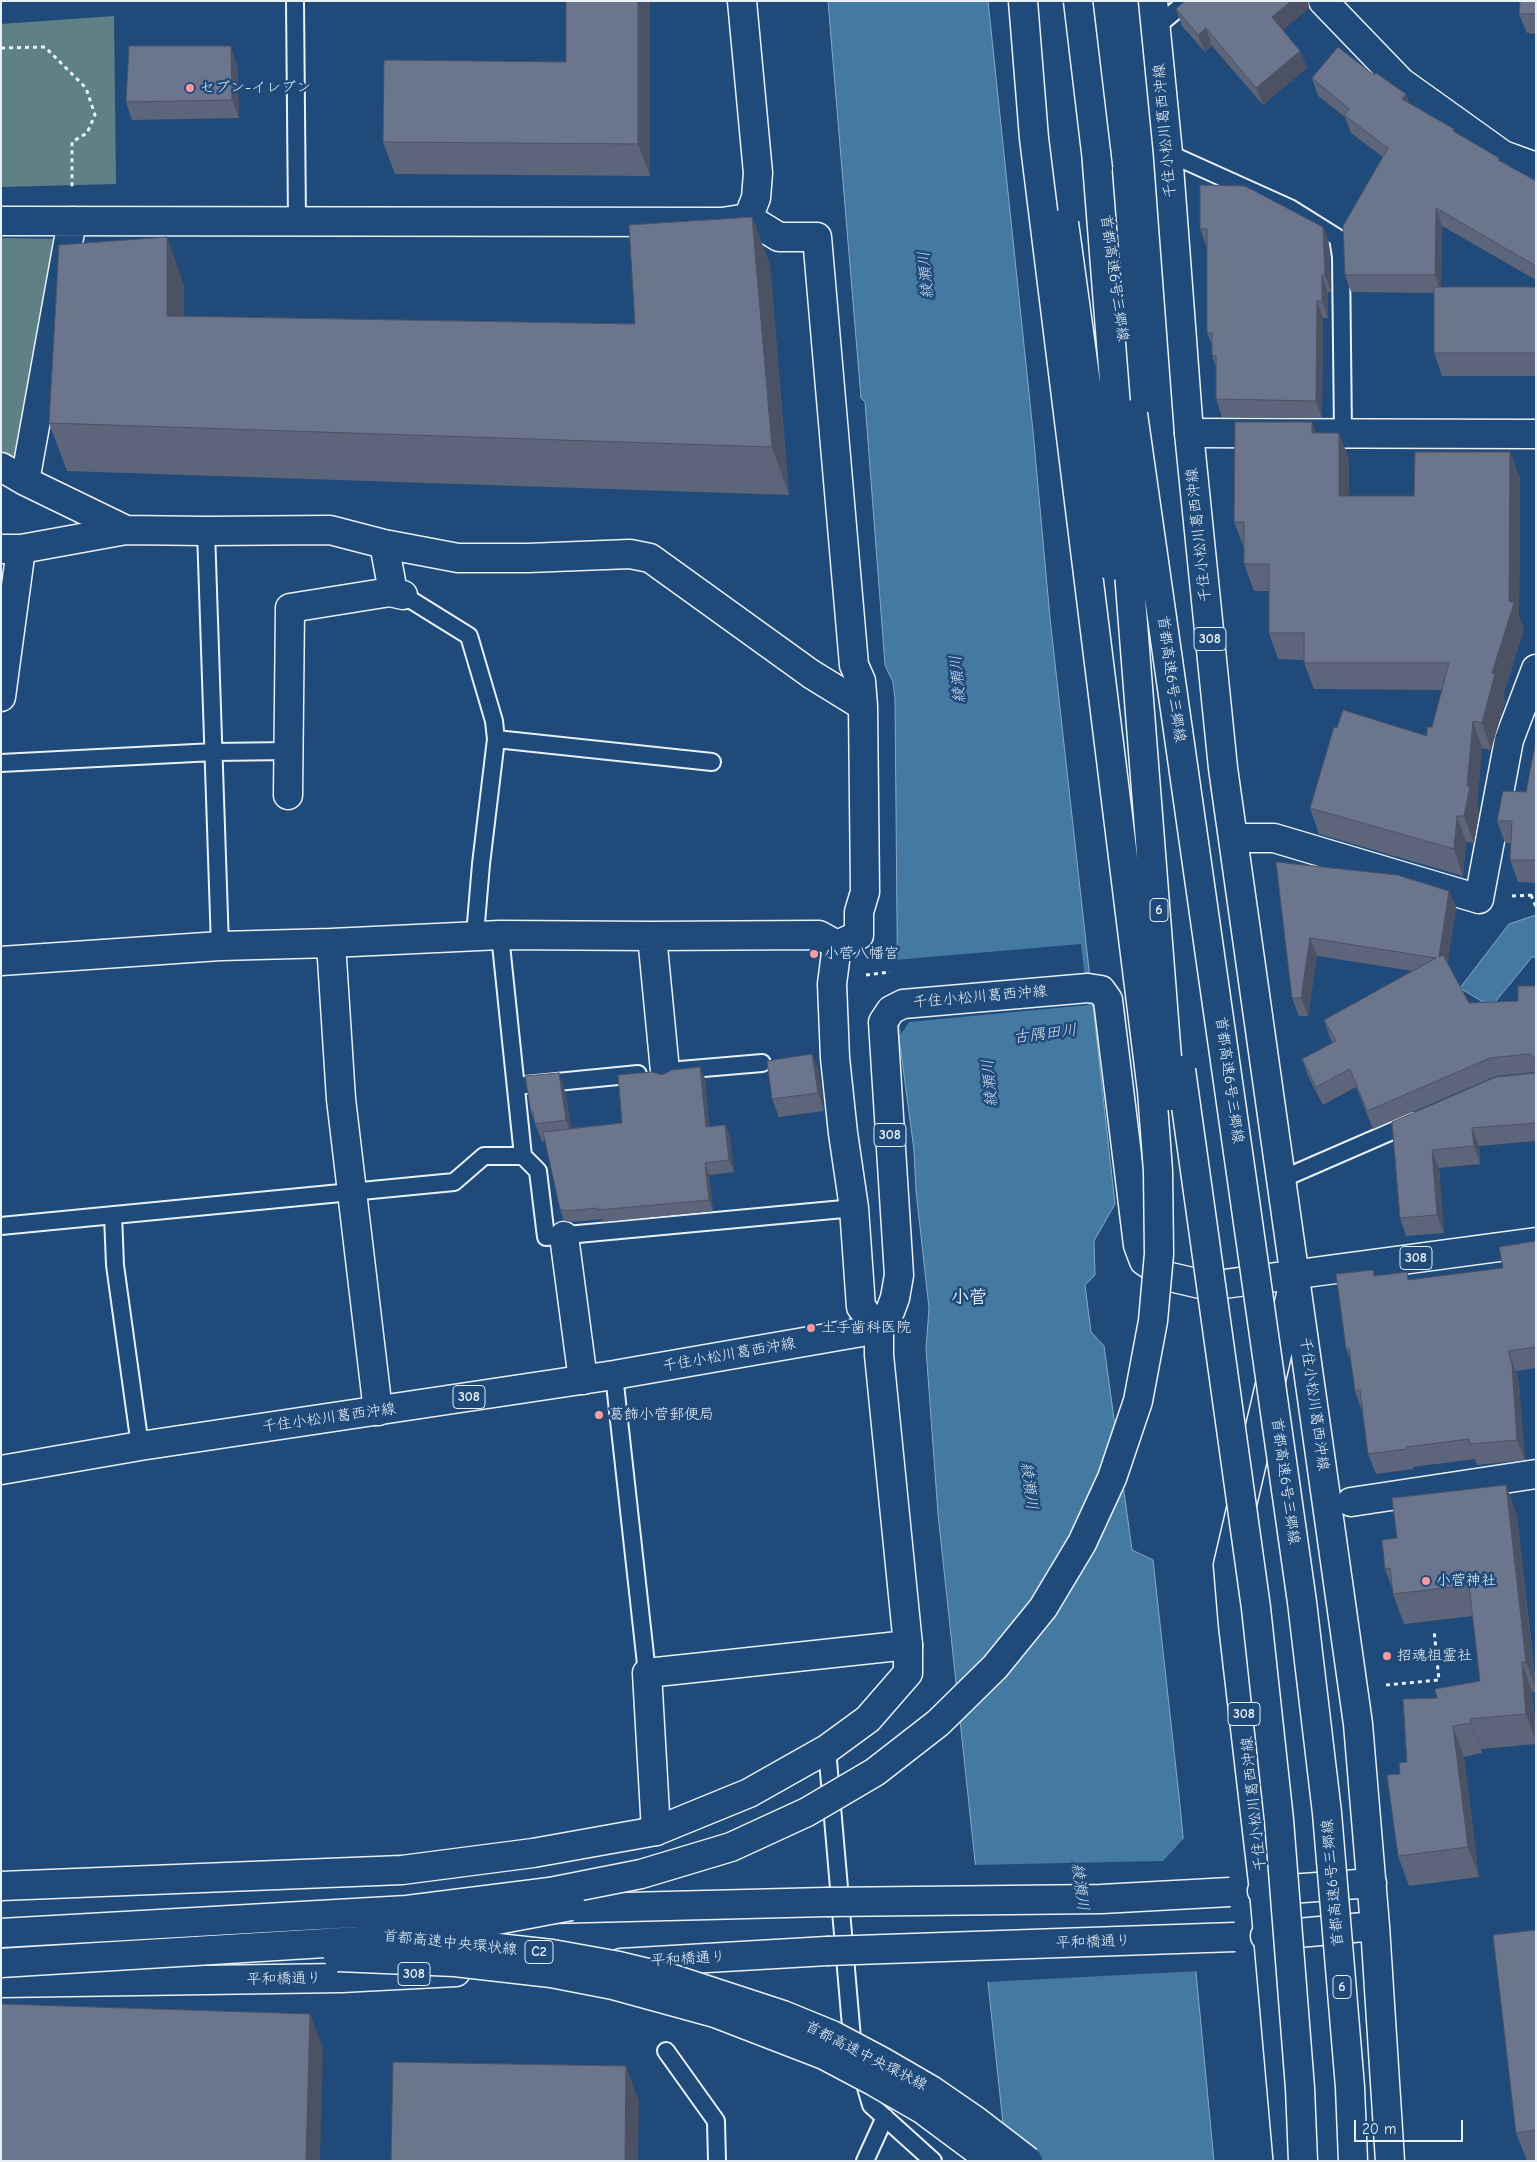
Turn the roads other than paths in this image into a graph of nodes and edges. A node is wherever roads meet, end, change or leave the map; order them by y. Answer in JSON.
{"nodes":[{"id":1,"x":295,"y":1,"type":"edge"},
{"id":2,"x":742,"y":1,"type":"edge"},
{"id":3,"x":1023,"y":1,"type":"edge"},
{"id":4,"x":1033,"y":1,"type":"edge"},
{"id":5,"x":1078,"y":1,"type":"edge"},
{"id":6,"x":1187,"y":1,"type":"edge"},
{"id":7,"x":1323,"y":1,"type":"edge"},
{"id":8,"x":1154,"y":14,"type":"edge"},
{"id":9,"x":1096,"y":151,"type":"junction"},
{"id":10,"x":1168,"y":153,"type":"junction"},
{"id":11,"x":1536,"y":167,"type":"edge"},
{"id":12,"x":748,"y":218,"type":"junction"},
{"id":13,"x":1,"y":221,"type":"edge"},
{"id":14,"x":72,"y":221,"type":"junction"},
{"id":15,"x":297,"y":221,"type":"junction"},
{"id":16,"x":1189,"y":433,"type":"junction"},
{"id":17,"x":1343,"y":433,"type":"junction"},
{"id":18,"x":1536,"y":434,"type":"edge"},
{"id":19,"x":1,"y":467,"type":"edge"},
{"id":20,"x":25,"y":482,"type":"junction"},
{"id":21,"x":126,"y":530,"type":"junction"},
{"id":22,"x":206,"y":531,"type":"junction"},
{"id":23,"x":384,"y":544,"type":"junction"},
{"id":24,"x":11,"y":549,"type":"edge"},
{"id":25,"x":397,"y":594,"type":"junction"},
{"id":26,"x":1536,"y":669,"type":"edge"},
{"id":27,"x":1,"y":697,"type":"edge"},
{"id":28,"x":863,"y":706,"type":"junction"},
{"id":29,"x":496,"y":739,"type":"junction"},
{"id":30,"x":288,"y":751,"type":"junction"},
{"id":31,"x":214,"y":752,"type":"junction"},
{"id":32,"x":712,"y":762,"type":"dead end"},
{"id":33,"x":1,"y":763,"type":"edge"},
{"id":34,"x":288,"y":794,"type":"dead end"},
{"id":35,"x":1234,"y":838,"type":"junction"},
{"id":36,"x":488,"y":935,"type":"junction"},
{"id":37,"x":652,"y":936,"type":"junction"},
{"id":38,"x":331,"y":943,"type":"junction"},
{"id":39,"x":837,"y":945,"type":"junction"},
{"id":40,"x":220,"y":946,"type":"junction"},
{"id":41,"x":1,"y":961,"type":"edge"},
{"id":42,"x":762,"y":1062,"type":"dead end"},
{"id":43,"x":665,"y":1071,"type":"junction"},
{"id":44,"x":516,"y":1086,"type":"junction"},
{"id":45,"x":1429,"y":1115,"type":"edge"},
{"id":46,"x":523,"y":1156,"type":"junction"},
{"id":47,"x":1282,"y":1179,"type":"junction"},
{"id":48,"x":351,"y":1190,"type":"junction"},
{"id":49,"x":854,"y":1208,"type":"junction"},
{"id":50,"x":113,"y":1215,"type":"junction"},
{"id":51,"x":1,"y":1226,"type":"edge"},
{"id":52,"x":564,"y":1236,"type":"junction"},
{"id":53,"x":1536,"y":1242,"type":"edge"},
{"id":54,"x":1295,"y":1274,"type":"junction"},
{"id":55,"x":879,"y":1329,"type":"junction"},
{"id":56,"x":614,"y":1375,"type":"junction"},
{"id":57,"x":583,"y":1380,"type":"junction"},
{"id":58,"x":378,"y":1411,"type":"junction"},
{"id":59,"x":140,"y":1446,"type":"junction"},
{"id":60,"x":1,"y":1470,"type":"edge"},
{"id":61,"x":1536,"y":1474,"type":"edge"},
{"id":62,"x":1351,"y":1502,"type":"dead end"},
{"id":63,"x":908,"y":1646,"type":"junction"},
{"id":64,"x":647,"y":1673,"type":"junction"},
{"id":65,"x":827,"y":1749,"type":"junction"},
{"id":66,"x":656,"y":1831,"type":"junction"},
{"id":67,"x":1372,"y":1883,"type":"junction"},
{"id":68,"x":1,"y":1886,"type":"edge"},
{"id":69,"x":1264,"y":1891,"type":"junction"},
{"id":70,"x":1,"y":1922,"type":"edge"},
{"id":71,"x":1375,"y":1926,"type":"junction"},
{"id":72,"x":1,"y":1933,"type":"edge"},
{"id":73,"x":1268,"y":1936,"type":"junction"},
{"id":74,"x":1,"y":1938,"type":"edge"},
{"id":75,"x":1,"y":1964,"type":"edge"},
{"id":76,"x":1,"y":1983,"type":"edge"},
{"id":77,"x":666,"y":2050,"type":"dead end"},
{"id":78,"x":885,"y":2117,"type":"junction"},
{"id":79,"x":717,"y":2161,"type":"edge"},
{"id":80,"x":866,"y":2161,"type":"edge"},
{"id":81,"x":933,"y":2161,"type":"edge"},
{"id":82,"x":992,"y":2161,"type":"edge"},
{"id":83,"x":1028,"y":2161,"type":"edge"},
{"id":84,"x":1288,"y":2161,"type":"edge"},
{"id":85,"x":1303,"y":2161,"type":"edge"},
{"id":86,"x":1353,"y":2161,"type":"edge"},
{"id":87,"x":1390,"y":2161,"type":"edge"}],
"edges":[{"from":1,"to":15,"type":"lane"},
{"from":2,"to":12,"type":"main road"},
{"from":3,"to":72,"type":"main road","bridge":true},
{"from":4,"to":85,"type":"main road","number":"6","bridge":true},
{"from":5,"to":9,"type":"main road","name":"首都高速6号三郷線","number":"6","bridge":true},
{"from":6,"to":8,"type":"lane"},
{"from":7,"to":11,"type":"main road"},
{"from":8,"to":10,"type":"main road","name":"千住小松川葛西沖線","number":"308"},
{"from":9,"to":75,"type":"main road","bridge":true},
{"from":9,"to":86,"type":"main road","name":"首都高速6号三郷線","number":"6","bridge":true},
{"from":10,"to":16,"type":"main road","name":"千住小松川葛西沖線","number":"308"},
{"from":10,"to":17,"type":"lane"},
{"from":12,"to":15,"type":"main road"},
{"from":12,"to":28,"type":"main road"},
{"from":13,"to":14,"type":"main road"},
{"from":14,"to":15,"type":"main road"},
{"from":14,"to":20,"type":"main road"},
{"from":16,"to":17,"type":"main road"},
{"from":16,"to":35,"type":"main road","name":"千住小松川葛西沖線","number":"308"},
{"from":17,"to":18,"type":"main road"},
{"from":19,"to":20,"type":"main road"},
{"from":20,"to":21,"type":"main road"},
{"from":21,"to":22,"type":"main road"},
{"from":21,"to":24,"type":"main road"},
{"from":22,"to":23,"type":"main road"},
{"from":22,"to":31,"type":"lane"},
{"from":23,"to":25,"type":"main road"},
{"from":23,"to":28,"type":"main road"},
{"from":24,"to":27,"type":"main road"},
{"from":25,"to":29,"type":"lane"},
{"from":25,"to":30,"type":"main road"},
{"from":26,"to":35,"type":"main road"},
{"from":28,"to":39,"type":"main road"},
{"from":29,"to":32,"type":"lane"},
{"from":29,"to":36,"type":"lane"},
{"from":30,"to":31,"type":"lane"},
{"from":30,"to":34,"type":"main road"},
{"from":31,"to":33,"type":"lane"},
{"from":31,"to":40,"type":"lane"},
{"from":35,"to":47,"type":"main road","name":"千住小松川葛西沖線","number":"308"},
{"from":36,"to":37,"type":"main road"},
{"from":36,"to":38,"type":"main road"},
{"from":36,"to":44,"type":"lane"},
{"from":37,"to":39,"type":"main road"},
{"from":37,"to":43,"type":"main road"},
{"from":38,"to":40,"type":"main road"},
{"from":38,"to":48,"type":"main road"},
{"from":39,"to":49,"type":"main road"},
{"from":40,"to":41,"type":"main road"},
{"from":42,"to":43,"type":"lane"},
{"from":43,"to":44,"type":"lane"},
{"from":44,"to":46,"type":"lane"},
{"from":45,"to":47,"type":"lane"},
{"from":46,"to":48,"type":"lane"},
{"from":46,"to":52,"type":"lane"},
{"from":47,"to":54,"type":"main road","name":"千住小松川葛西沖線","number":"308"},
{"from":48,"to":50,"type":"lane"},
{"from":48,"to":58,"type":"main road"},
{"from":49,"to":52,"type":"lane"},
{"from":49,"to":55,"type":"main road"},
{"from":50,"to":51,"type":"lane"},
{"from":50,"to":59,"type":"lane"},
{"from":52,"to":57,"type":"main road"},
{"from":53,"to":54,"type":"main road","name":"千住小松川葛西沖線","number":"308"},
{"from":54,"to":55,"type":"main road","name":"千住小松川葛西沖線","number":"308"},
{"from":54,"to":67,"type":"main road","name":"千住小松川葛西沖線","number":"308"},
{"from":54,"to":69,"type":"main road","name":"千住小松川葛西沖線","number":"308"},
{"from":55,"to":56,"type":"main road","name":"千住小松川葛西沖線","number":"308"},
{"from":55,"to":63,"type":"main road"},
{"from":56,"to":57,"type":"main road","name":"千住小松川葛西沖線","number":"308"},
{"from":56,"to":64,"type":"lane"},
{"from":57,"to":58,"type":"main road","name":"千住小松川葛西沖線","number":"308"},
{"from":58,"to":59,"type":"main road","name":"千住小松川葛西沖線","number":"308"},
{"from":59,"to":60,"type":"main road","name":"千住小松川葛西沖線","number":"308"},
{"from":61,"to":62,"type":"main road"},
{"from":63,"to":64,"type":"main road"},
{"from":63,"to":65,"type":"main road"},
{"from":64,"to":66,"type":"main road"},
{"from":65,"to":66,"type":"main road"},
{"from":65,"to":78,"type":"lane"},
{"from":66,"to":68,"type":"main road"},
{"from":67,"to":69,"type":"main road"},
{"from":67,"to":71,"type":"main road","name":"千住小松川葛西沖線","number":"308"},
{"from":69,"to":70,"type":"main road","bridge":true},
{"from":69,"to":73,"type":"main road","name":"千住小松川葛西沖線","number":"308"},
{"from":71,"to":73,"type":"main road","name":"平和橋通り","number":"308"},
{"from":71,"to":87,"type":"main road","name":"千住小松川葛西沖線","number":"308"},
{"from":73,"to":76,"type":"main road","name":"平和橋通り","number":"308","bridge":true},
{"from":73,"to":84,"type":"main road","name":"千住小松川葛西沖線","number":"308"},
{"from":74,"to":83,"type":"main road","name":"首都高速中央環状線","number":"C2","bridge":true},
{"from":75,"to":82,"type":"main road","name":"首都高速中央環状線","number":"C2","bridge":true},
{"from":77,"to":79,"type":"lane"},
{"from":78,"to":80,"type":"lane"},
{"from":78,"to":81,"type":"lane"}]}
